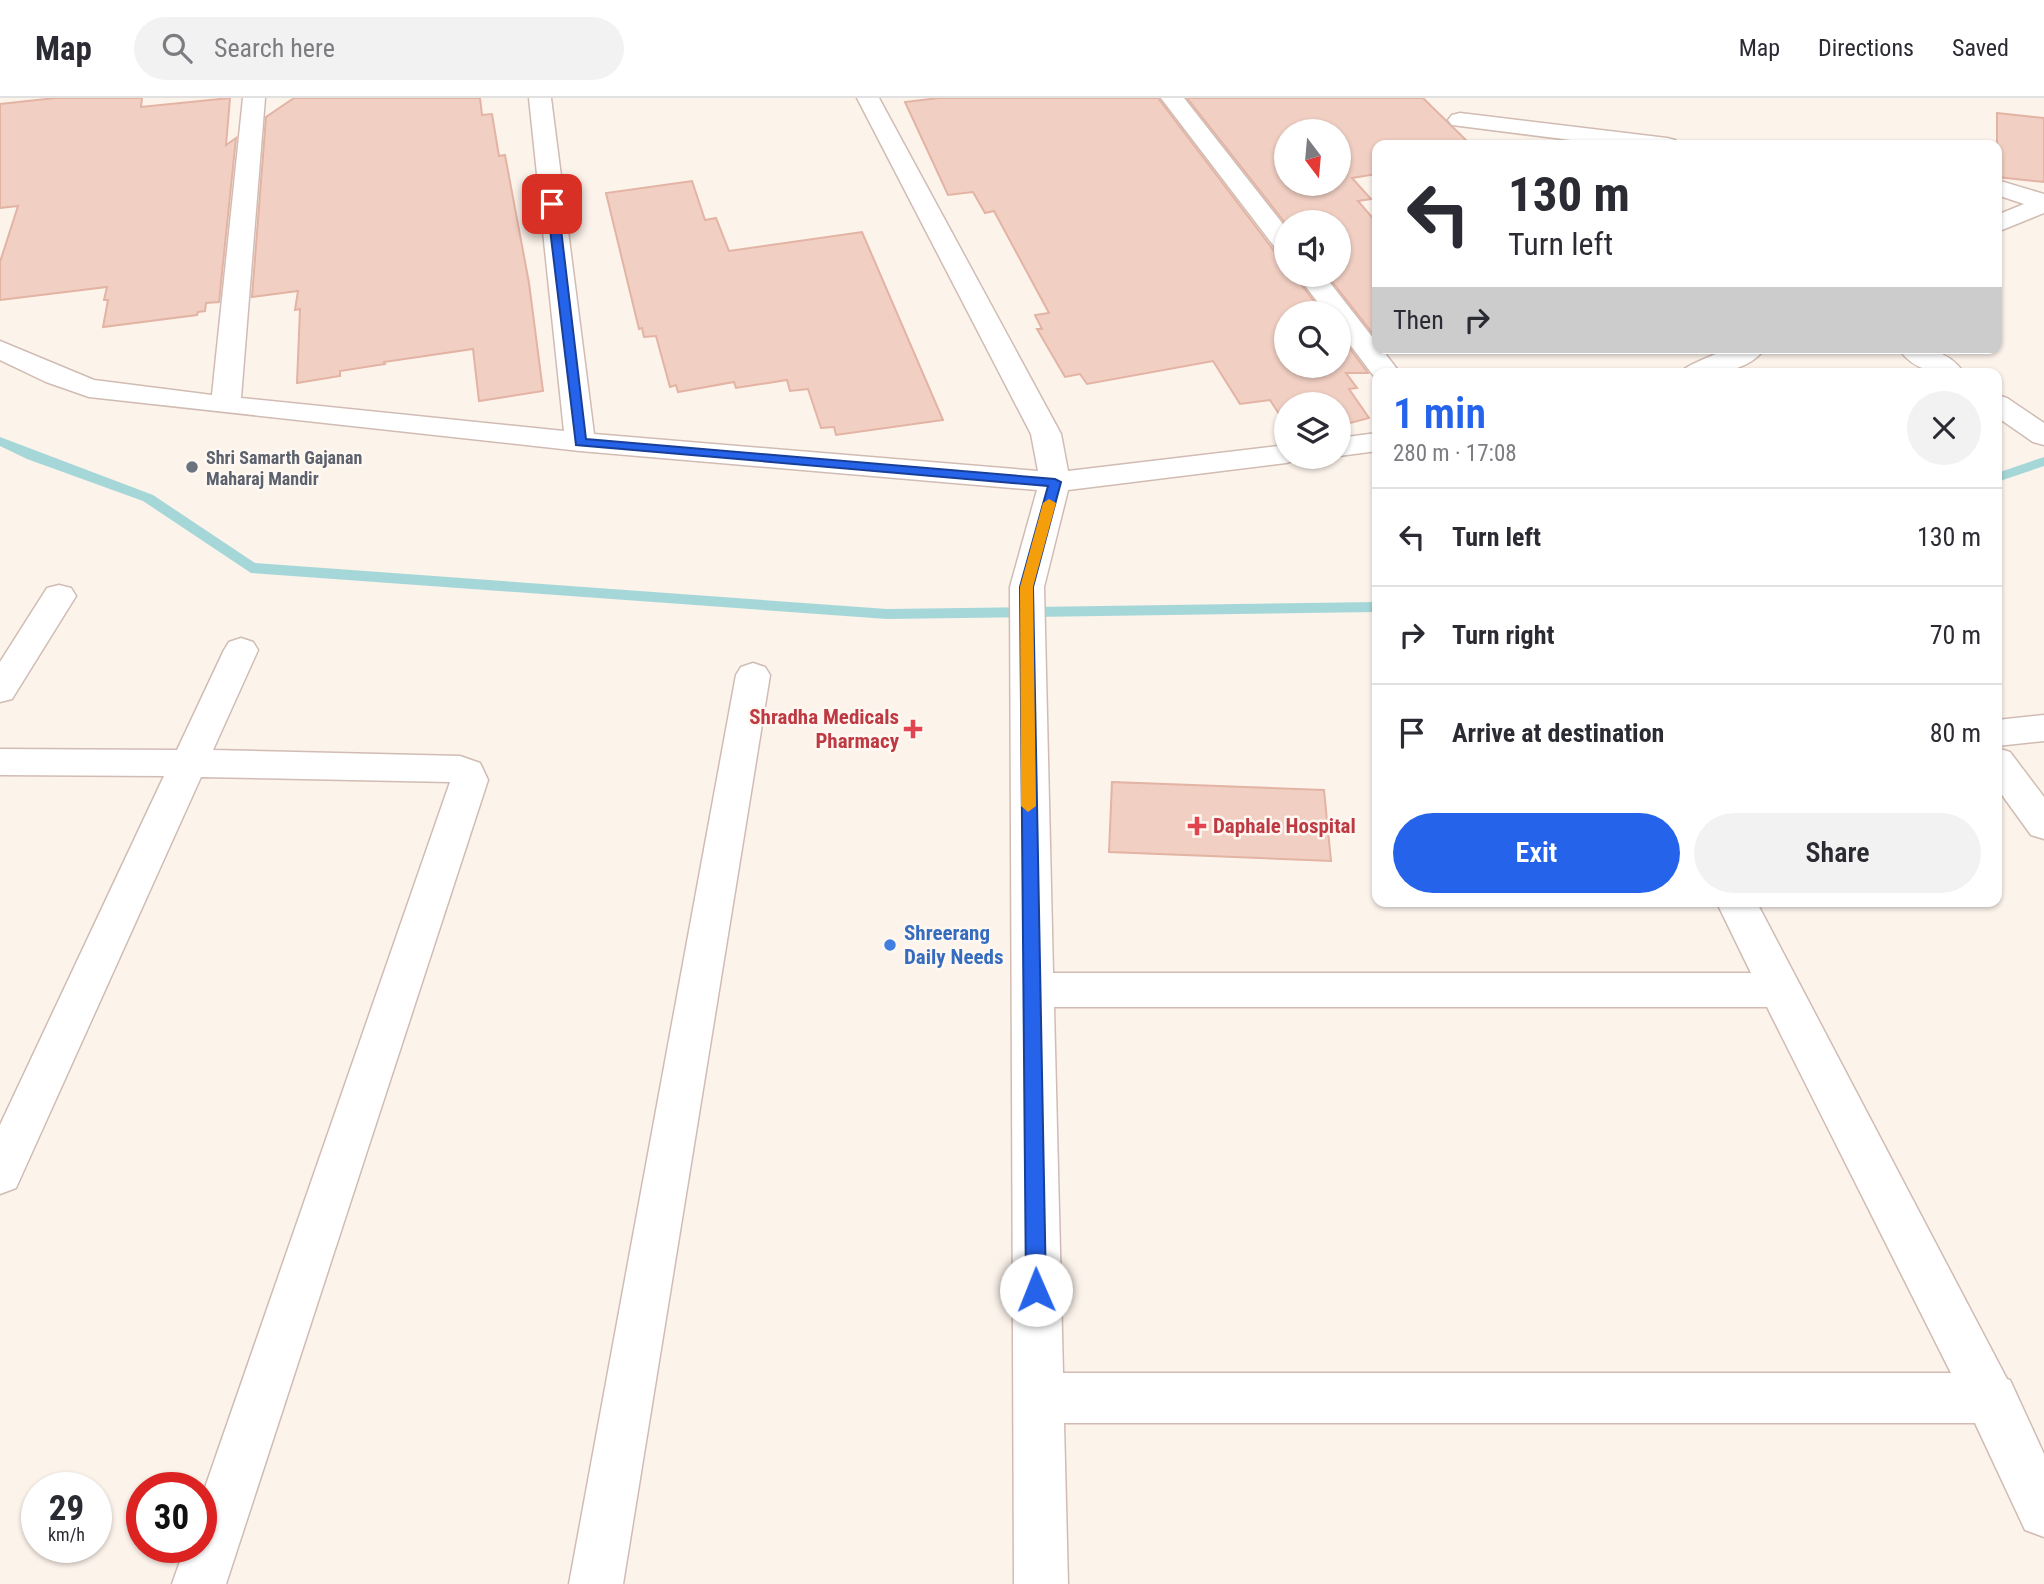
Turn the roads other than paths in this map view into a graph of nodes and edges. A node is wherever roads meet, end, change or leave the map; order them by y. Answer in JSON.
{"nodes":[{"id":1,"x":254,"y":98,"type":"edge"},
{"id":2,"x":540,"y":98,"type":"edge"},
{"id":3,"x":868,"y":98,"type":"edge"},
{"id":4,"x":1172,"y":98,"type":"edge"},
{"id":5,"x":1481,"y":140,"type":"edge"},
{"id":6,"x":1634,"y":140,"type":"edge"},
{"id":7,"x":2002,"y":189,"type":"edge"},
{"id":8,"x":2044,"y":203,"type":"edge"},
{"id":9,"x":2002,"y":221,"type":"edge"},
{"id":10,"x":1274,"y":230,"type":"edge"},
{"id":11,"x":1319,"y":287,"type":"edge"},
{"id":12,"x":0,"y":349,"type":"edge"},
{"id":13,"x":1730,"y":354,"type":"edge"},
{"id":14,"x":1921,"y":354,"type":"edge"},
{"id":15,"x":1703,"y":362,"type":"edge"},
{"id":16,"x":1382,"y":368,"type":"edge"},
{"id":17,"x":1942,"y":368,"type":"edge"},
{"id":18,"x":226,"y":405,"type":"junction"},
{"id":19,"x":2002,"y":407,"type":"edge"},
{"id":20,"x":2037,"y":430,"type":"edge"},
{"id":21,"x":580,"y":442,"type":"junction"},
{"id":22,"x":1372,"y":443,"type":"edge"},
{"id":23,"x":1351,"y":445,"type":"edge"},
{"id":24,"x":1274,"y":455,"type":"edge"},
{"id":25,"x":1055,"y":482,"type":"junction"},
{"id":26,"x":59,"y":596,"type":"dead end"},
{"id":27,"x":241,"y":650,"type":"dead end"},
{"id":28,"x":753,"y":675,"type":"dead end"},
{"id":29,"x":0,"y":690,"type":"edge"},
{"id":30,"x":2044,"y":728,"type":"edge"},
{"id":31,"x":2002,"y":732,"type":"edge"},
{"id":32,"x":0,"y":762,"type":"edge"},
{"id":33,"x":188,"y":763,"type":"junction"},
{"id":34,"x":2002,"y":768,"type":"edge"},
{"id":35,"x":2044,"y":825,"type":"edge"},
{"id":36,"x":1740,"y":907,"type":"edge"},
{"id":37,"x":1032,"y":990,"type":"junction"},
{"id":38,"x":1779,"y":990,"type":"junction"},
{"id":39,"x":0,"y":1174,"type":"edge"},
{"id":40,"x":1038,"y":1398,"type":"junction"},
{"id":41,"x":1992,"y":1398,"type":"junction"},
{"id":42,"x":2044,"y":1511,"type":"edge"},
{"id":43,"x":199,"y":1584,"type":"edge"},
{"id":44,"x":596,"y":1584,"type":"edge"},
{"id":45,"x":1041,"y":1584,"type":"edge"}],
"edges":[{"from":1,"to":18,"type":"street"},
{"from":2,"to":21,"type":"street"},
{"from":3,"to":25,"type":"street"},
{"from":4,"to":10,"type":"street"},
{"from":5,"to":6,"type":"street"},
{"from":7,"to":8,"type":"street"},
{"from":8,"to":9,"type":"street"},
{"from":11,"to":16,"type":"street"},
{"from":12,"to":18,"type":"street"},
{"from":13,"to":15,"type":"street"},
{"from":14,"to":17,"type":"street"},
{"from":18,"to":21,"type":"street"},
{"from":19,"to":20,"type":"street"},
{"from":21,"to":25,"type":"street"},
{"from":22,"to":23,"type":"street"},
{"from":24,"to":25,"type":"street"},
{"from":25,"to":37,"type":"street"},
{"from":26,"to":29,"type":"street"},
{"from":27,"to":33,"type":"street"},
{"from":28,"to":44,"type":"street"},
{"from":30,"to":31,"type":"street"},
{"from":32,"to":33,"type":"street"},
{"from":33,"to":39,"type":"street"},
{"from":33,"to":43,"type":"street"},
{"from":34,"to":35,"type":"street"},
{"from":36,"to":38,"type":"street"},
{"from":37,"to":38,"type":"street"},
{"from":37,"to":40,"type":"street"},
{"from":38,"to":41,"type":"street"},
{"from":40,"to":41,"type":"street"},
{"from":40,"to":45,"type":"street"},
{"from":41,"to":42,"type":"street"}]}
